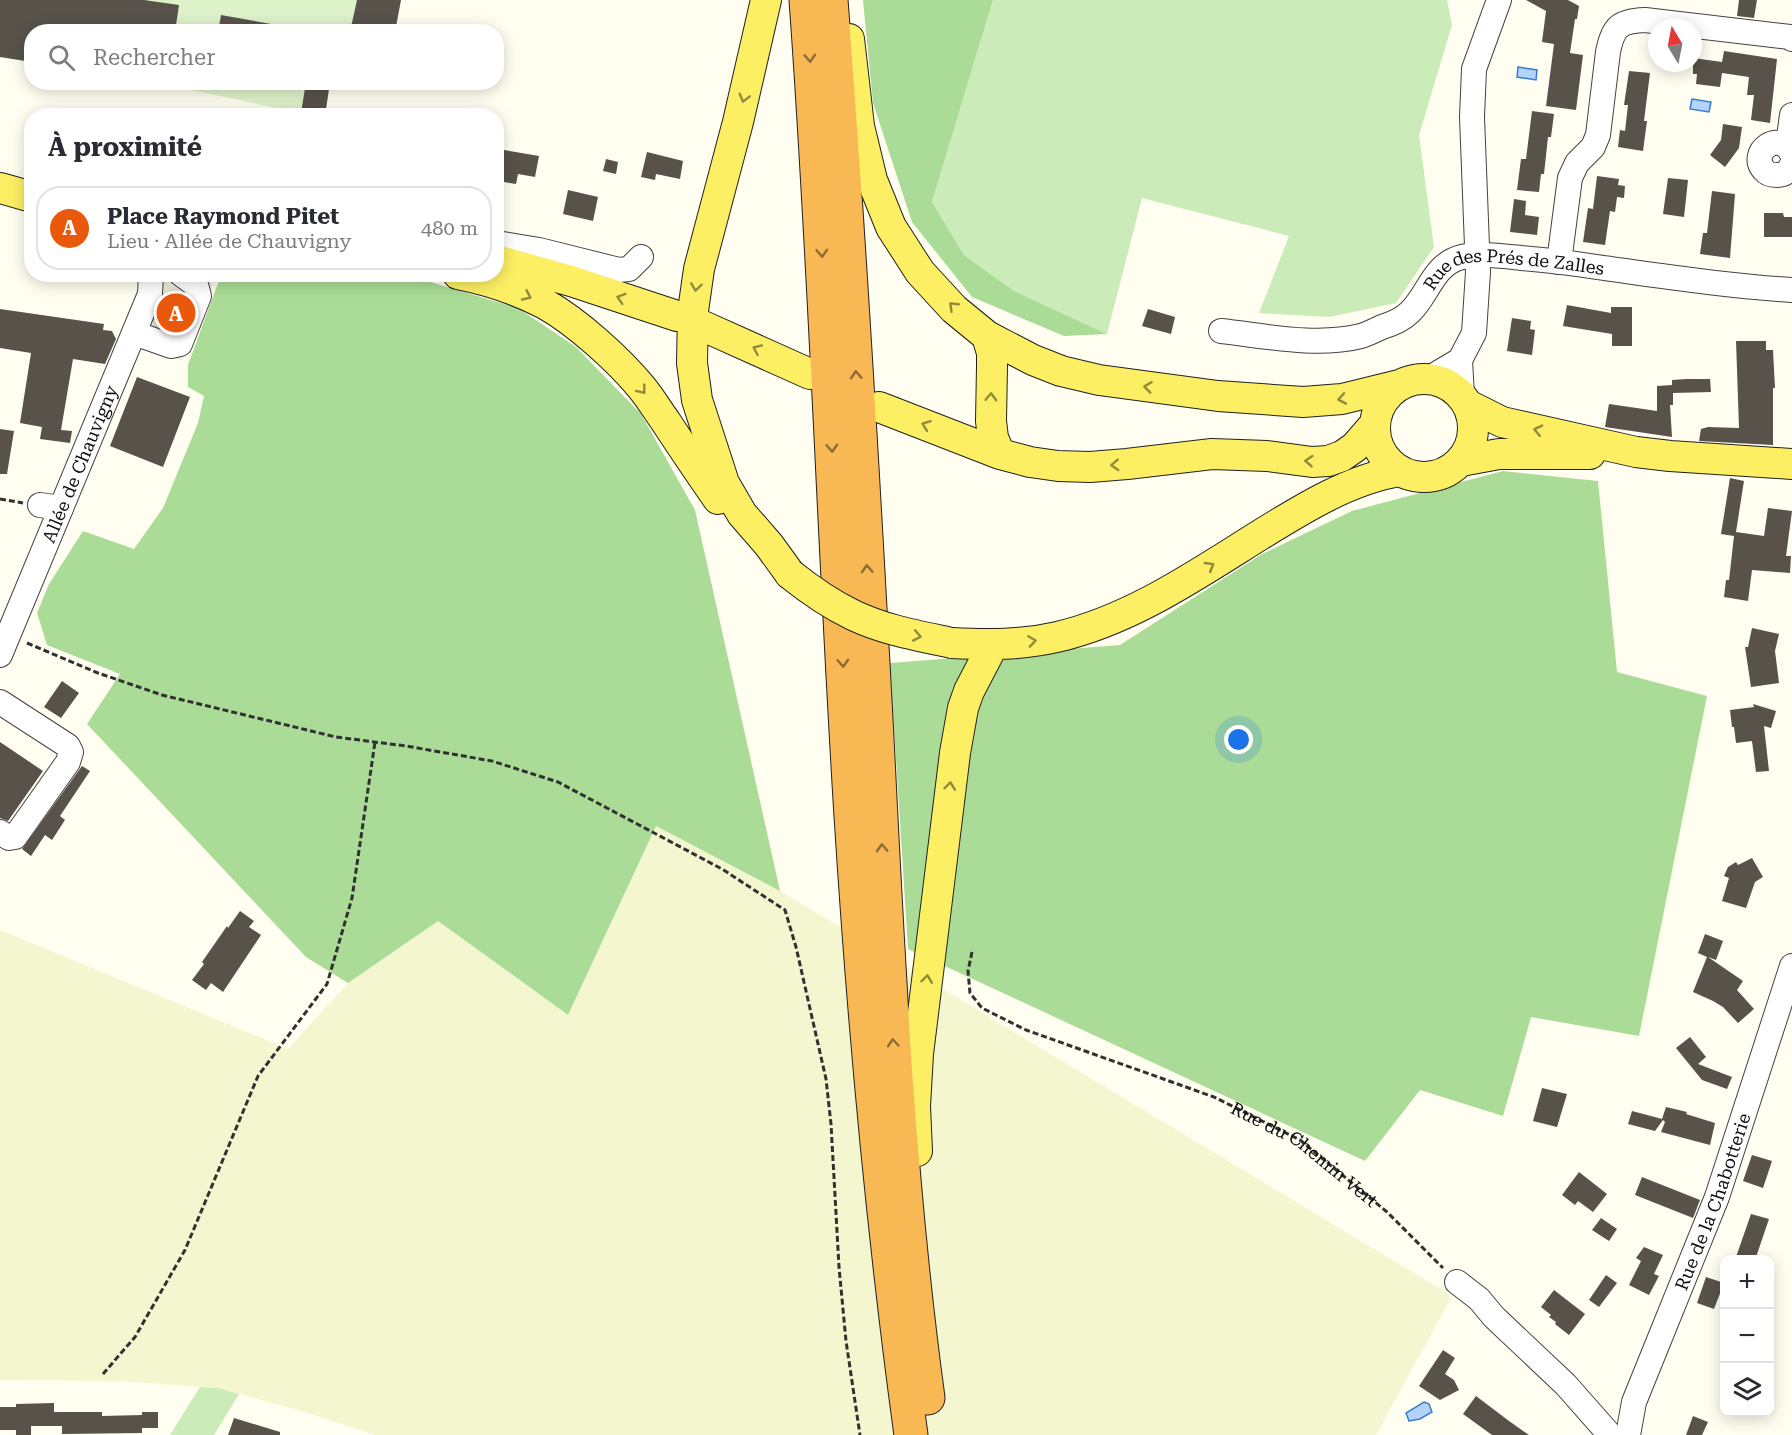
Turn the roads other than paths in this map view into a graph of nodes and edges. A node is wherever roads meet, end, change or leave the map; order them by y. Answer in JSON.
{"nodes":[{"id":1,"x":766,"y":0,"type":"edge"},
{"id":2,"x":806,"y":0,"type":"edge"},
{"id":3,"x":831,"y":0,"type":"edge"},
{"id":4,"x":845,"y":0,"type":"edge"},
{"id":5,"x":1499,"y":0,"type":"edge"},
{"id":6,"x":1792,"y":39,"type":"edge"},
{"id":7,"x":1792,"y":115,"type":"edge"},
{"id":8,"x":1789,"y":154,"type":"edge"},
{"id":9,"x":24,"y":190,"type":"edge"},
{"id":10,"x":24,"y":195,"type":"edge"},
{"id":11,"x":504,"y":244,"type":"edge"},
{"id":12,"x":1477,"y":256,"type":"junction"},
{"id":13,"x":641,"y":257,"type":"dead end"},
{"id":14,"x":504,"y":262,"type":"edge"},
{"id":15,"x":1559,"y":262,"type":"junction"},
{"id":16,"x":192,"y":282,"type":"edge"},
{"id":17,"x":490,"y":282,"type":"edge"},
{"id":18,"x":151,"y":284,"type":"edge"},
{"id":19,"x":1792,"y":290,"type":"edge"},
{"id":20,"x":1221,"y":330,"type":"dead end"},
{"id":21,"x":134,"y":333,"type":"junction"},
{"id":22,"x":987,"y":336,"type":"junction"},
{"id":23,"x":1460,"y":360,"type":"junction"},
{"id":24,"x":810,"y":374,"type":"dead end"},
{"id":25,"x":1428,"y":379,"type":"junction"},
{"id":26,"x":1399,"y":385,"type":"junction"},
{"id":27,"x":1465,"y":400,"type":"junction"},
{"id":28,"x":879,"y":407,"type":"dead end"},
{"id":29,"x":1374,"y":425,"type":"junction"},
{"id":30,"x":1636,"y":453,"type":"junction"},
{"id":31,"x":1000,"y":454,"type":"junction"},
{"id":32,"x":1461,"y":461,"type":"junction"},
{"id":33,"x":1792,"y":464,"type":"edge"},
{"id":34,"x":1400,"y":471,"type":"junction"},
{"id":35,"x":790,"y":574,"type":"junction"},
{"id":36,"x":4,"y":645,"type":"edge"},
{"id":37,"x":993,"y":645,"type":"junction"},
{"id":38,"x":0,"y":702,"type":"edge"},
{"id":39,"x":0,"y":832,"type":"edge"},
{"id":40,"x":1792,"y":966,"type":"edge"},
{"id":41,"x":1457,"y":1282,"type":"road end"},
{"id":42,"x":928,"y":1394,"type":"junction"},
{"id":43,"x":911,"y":1435,"type":"edge"},
{"id":44,"x":934,"y":1435,"type":"edge"},
{"id":45,"x":1610,"y":1435,"type":"edge"},
{"id":46,"x":1628,"y":1435,"type":"edge"}],
"edges":[{"from":1,"to":35,"type":"main road","one_way":true},
{"from":2,"to":43,"type":"highway","one_way":true},
{"from":42,"to":3,"type":"highway","one_way":true},
{"from":22,"to":4,"type":"main road","one_way":true},
{"from":5,"to":12,"type":"street"},
{"from":6,"to":15,"type":"street"},
{"from":7,"to":8,"type":"street"},
{"from":9,"to":10,"type":"main road"},
{"from":11,"to":13,"type":"street"},
{"from":12,"to":15,"type":"street","name":"Rue des Prés de Zalles"},
{"from":12,"to":20,"type":"street","name":"Rue des Prés de Zalles"},
{"from":12,"to":23,"type":"street"},
{"from":24,"to":14,"type":"main road","one_way":true},
{"from":15,"to":19,"type":"street","name":"Rue des Prés de Zalles"},
{"from":16,"to":21,"type":"street"},
{"from":17,"to":35,"type":"main road","one_way":true},
{"from":18,"to":21,"type":"street","name":"Allée de Chauvigny"},
{"from":21,"to":36,"type":"street","name":"Allée de Chauvigny"},
{"from":26,"to":22,"type":"main road","one_way":true},
{"from":31,"to":22,"type":"main road","one_way":true},
{"from":23,"to":25,"type":"street"},
{"from":23,"to":27,"type":"street"},
{"from":25,"to":26,"type":"main road"},
{"from":25,"to":27,"type":"main road"},
{"from":26,"to":29,"type":"main road"},
{"from":30,"to":27,"type":"main road","one_way":true},
{"from":27,"to":32,"type":"main road"},
{"from":31,"to":28,"type":"main road","one_way":true},
{"from":29,"to":31,"type":"main road","one_way":true},
{"from":29,"to":34,"type":"main road"},
{"from":30,"to":32,"type":"main road"},
{"from":30,"to":33,"type":"main road"},
{"from":32,"to":34,"type":"main road"},
{"from":37,"to":34,"type":"main road","one_way":true},
{"from":35,"to":37,"type":"main road","one_way":true,"bridge":true},
{"from":42,"to":37,"type":"main road","one_way":true},
{"from":38,"to":39,"type":"street"},
{"from":40,"to":46,"type":"street","name":"Rue de la Chabotterie"},
{"from":41,"to":45,"type":"street"},
{"from":42,"to":44,"type":"highway"}]}
